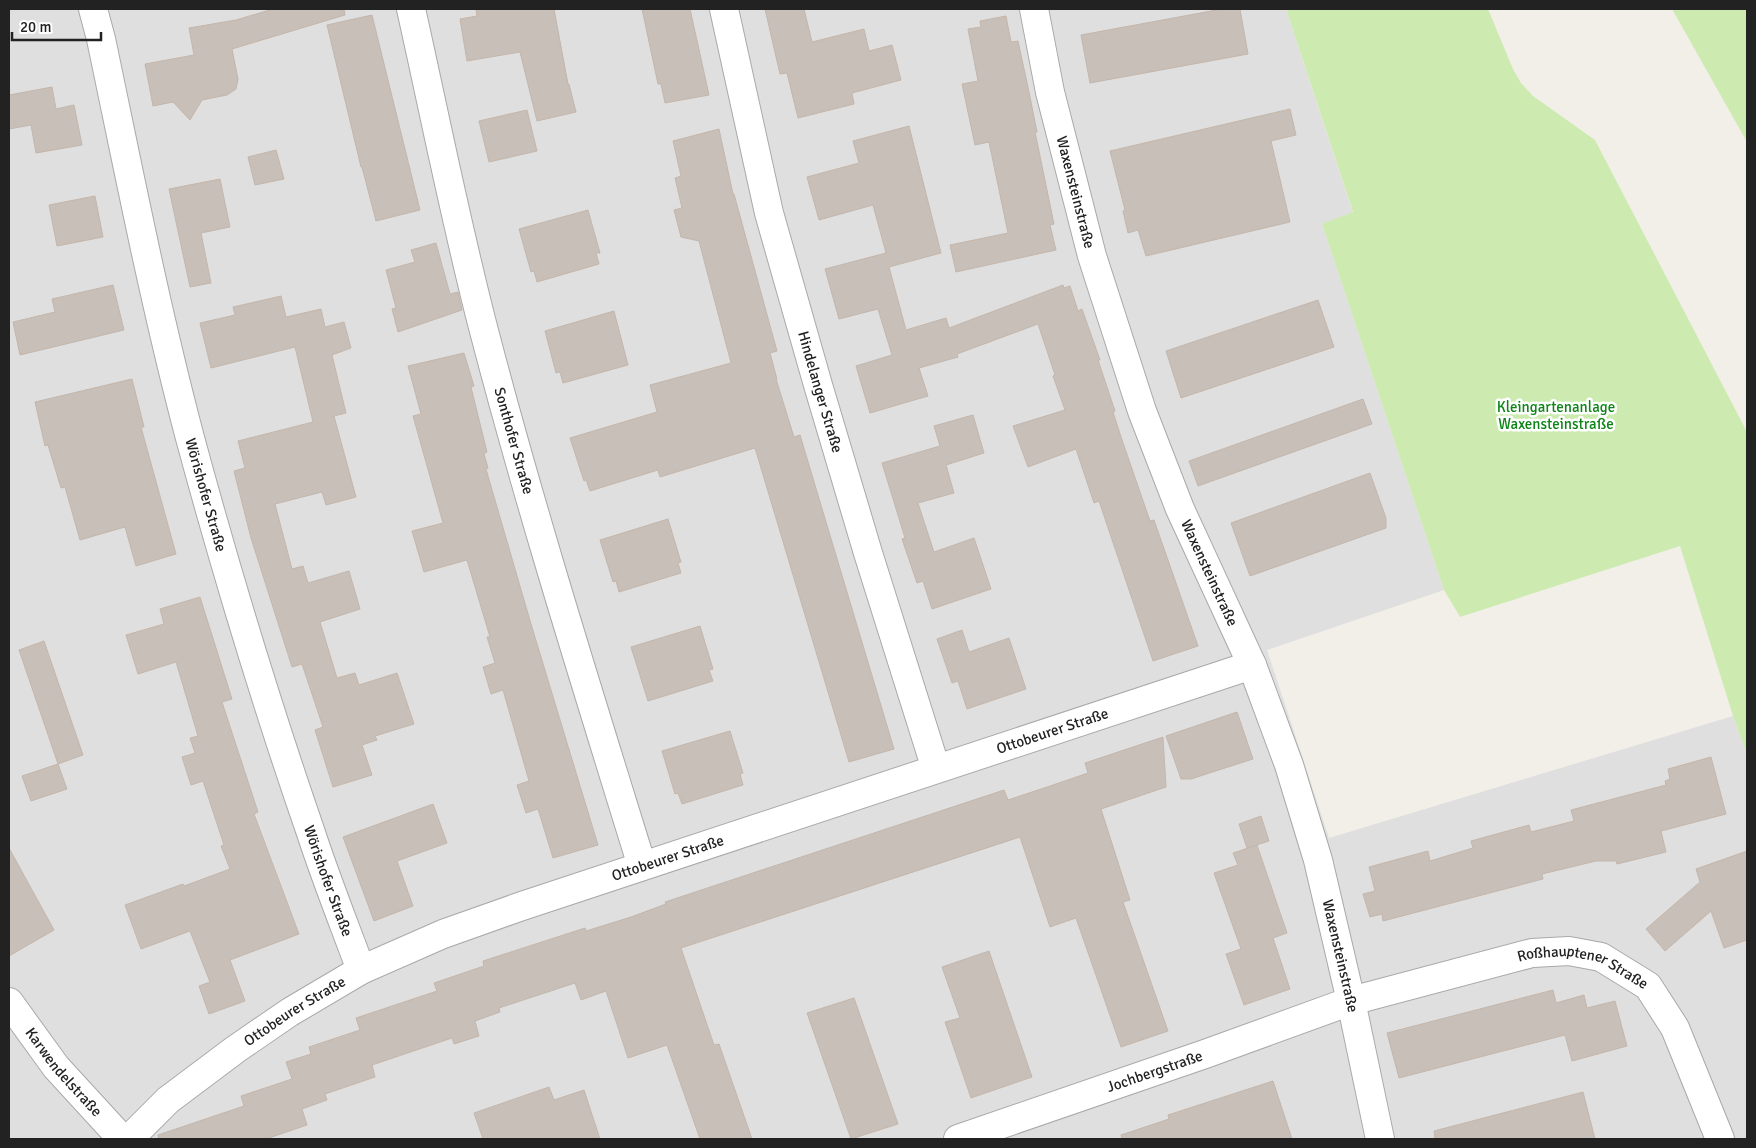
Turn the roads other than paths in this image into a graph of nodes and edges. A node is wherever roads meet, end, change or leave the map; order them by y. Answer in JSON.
{"nodes":[{"id":1,"x":93,"y":9,"type":"edge"},
{"id":2,"x":411,"y":9,"type":"edge"},
{"id":3,"x":724,"y":9,"type":"edge"},
{"id":4,"x":1034,"y":9,"type":"edge"},
{"id":5,"x":1252,"y":665,"type":"junction"},
{"id":6,"x":936,"y":769,"type":"junction"},
{"id":7,"x":642,"y":866,"type":"junction"},
{"id":8,"x":361,"y":970,"type":"junction"},
{"id":9,"x":1350,"y":1001,"type":"junction"},
{"id":10,"x":9,"y":1002,"type":"edge"},
{"id":11,"x":122,"y":1139,"type":"edge"},
{"id":12,"x":130,"y":1139,"type":"edge"},
{"id":13,"x":958,"y":1139,"type":"edge"},
{"id":14,"x":1380,"y":1139,"type":"edge"},
{"id":15,"x":1720,"y":1139,"type":"edge"}],
"edges":[{"from":1,"to":8,"type":"street","name":"Wörishofer Straße"},
{"from":2,"to":7,"type":"street","name":"Sonthofer Straße"},
{"from":3,"to":6,"type":"street","name":"Hindelanger Straße"},
{"from":4,"to":5,"type":"street","name":"Waxensteinstraße"},
{"from":5,"to":6,"type":"street","name":"Ottobeurer Straße"},
{"from":5,"to":9,"type":"street","name":"Waxensteinstraße"},
{"from":6,"to":7,"type":"street","name":"Ottobeurer Straße"},
{"from":7,"to":8,"type":"street","name":"Ottobeurer Straße"},
{"from":8,"to":12,"type":"street","name":"Ottobeurer Straße"},
{"from":9,"to":13,"type":"street","name":"Jochbergstraße"},
{"from":9,"to":14,"type":"street","name":"Waxensteinstraße"},
{"from":9,"to":15,"type":"street","name":"Roßhauptener Straße"},
{"from":10,"to":11,"type":"street","name":"Karwendelstraße"}]}
